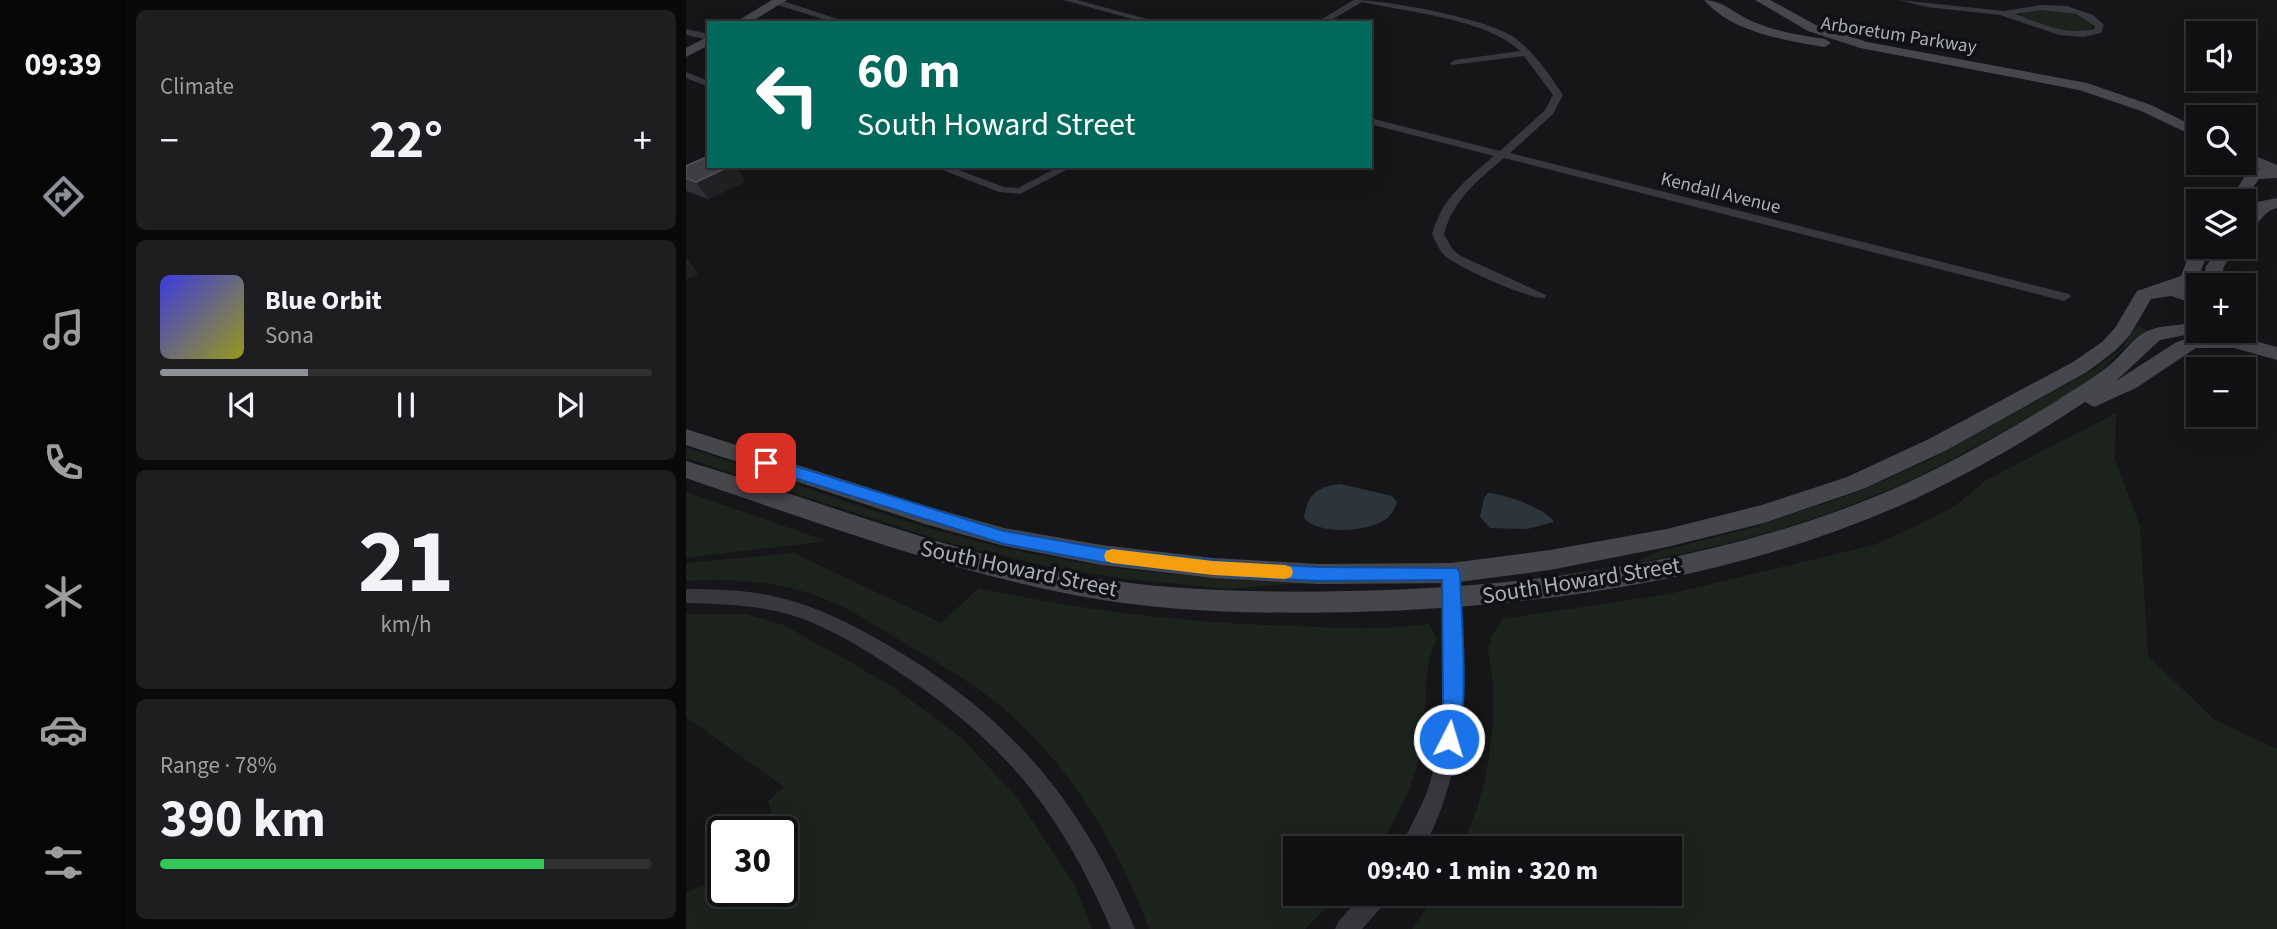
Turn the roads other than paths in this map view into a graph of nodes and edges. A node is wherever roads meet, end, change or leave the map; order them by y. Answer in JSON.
{"nodes":[{"id":1,"x":1067,"y":0,"type":"edge"},
{"id":2,"x":1362,"y":0,"type":"edge"},
{"id":3,"x":1710,"y":0,"type":"edge"},
{"id":4,"x":1761,"y":0,"type":"edge"},
{"id":5,"x":1903,"y":0,"type":"edge"},
{"id":6,"x":779,"y":1,"type":"edge"},
{"id":7,"x":2003,"y":14,"type":"junction"},
{"id":8,"x":744,"y":21,"type":"edge"},
{"id":9,"x":840,"y":21,"type":"edge"},
{"id":10,"x":1150,"y":21,"type":"edge"},
{"id":11,"x":1323,"y":21,"type":"edge"},
{"id":12,"x":686,"y":32,"type":"edge"},
{"id":13,"x":707,"y":37,"type":"edge"},
{"id":14,"x":707,"y":39,"type":"edge"},
{"id":15,"x":686,"y":53,"type":"edge"},
{"id":16,"x":1527,"y":53,"type":"junction"},
{"id":17,"x":1455,"y":63,"type":"dead end"},
{"id":18,"x":686,"y":75,"type":"edge"},
{"id":19,"x":2049,"y":79,"type":"junction"},
{"id":20,"x":707,"y":83,"type":"edge"},
{"id":21,"x":1372,"y":122,"type":"edge"},
{"id":22,"x":2186,"y":128,"type":"edge"},
{"id":23,"x":1501,"y":155,"type":"junction"},
{"id":24,"x":2256,"y":163,"type":"edge"},
{"id":25,"x":942,"y":168,"type":"edge"},
{"id":26,"x":1065,"y":168,"type":"edge"},
{"id":27,"x":2277,"y":170,"type":"edge"},
{"id":28,"x":2250,"y":175,"type":"edge"},
{"id":29,"x":2251,"y":179,"type":"junction"},
{"id":30,"x":2246,"y":189,"type":"edge"},
{"id":31,"x":2277,"y":197,"type":"edge"},
{"id":32,"x":2277,"y":202,"type":"edge"},
{"id":33,"x":2256,"y":214,"type":"edge"},
{"id":34,"x":2196,"y":259,"type":"edge"},
{"id":35,"x":2186,"y":294,"type":"edge"},
{"id":36,"x":1540,"y":295,"type":"dead end"},
{"id":37,"x":2150,"y":295,"type":"junction"},
{"id":38,"x":2064,"y":297,"type":"dead end"},
{"id":39,"x":2186,"y":329,"type":"edge"},
{"id":40,"x":2186,"y":332,"type":"edge"},
{"id":41,"x":2194,"y":343,"type":"edge"},
{"id":42,"x":2238,"y":343,"type":"edge"},
{"id":43,"x":2277,"y":354,"type":"edge"},
{"id":44,"x":686,"y":437,"type":"edge"},
{"id":45,"x":1990,"y":449,"type":"junction"},
{"id":46,"x":686,"y":469,"type":"edge"},
{"id":47,"x":1451,"y":573,"type":"junction"},
{"id":48,"x":686,"y":596,"type":"edge"},
{"id":49,"x":1452,"y":598,"type":"junction"},
{"id":50,"x":1418,"y":836,"type":"edge"},
{"id":51,"x":1367,"y":906,"type":"edge"},
{"id":52,"x":1123,"y":929,"type":"edge"},
{"id":53,"x":1347,"y":929,"type":"edge"}],
"edges":[{"from":1,"to":10,"type":"street"},
{"from":2,"to":11,"type":"street"},
{"from":2,"to":16,"type":"street"},
{"from":3,"to":19,"type":"street","name":"Arboretum Parkway"},
{"from":4,"to":19,"type":"street","name":"Arboretum Parkway"},
{"from":5,"to":7,"type":"street"},
{"from":6,"to":8,"type":"street"},
{"from":6,"to":9,"type":"street"},
{"from":7,"to":7,"type":"street"},
{"from":12,"to":13,"type":"street"},
{"from":14,"to":15,"type":"street"},
{"from":16,"to":17,"type":"street"},
{"from":16,"to":23,"type":"street"},
{"from":18,"to":20,"type":"street"},
{"from":19,"to":22,"type":"street","name":"Arboretum Parkway"},
{"from":21,"to":23,"type":"street","name":"Kendall Avenue"},
{"from":23,"to":36,"type":"street"},
{"from":23,"to":38,"type":"street","name":"Kendall Avenue"},
{"from":24,"to":27,"type":"street"},
{"from":25,"to":26,"type":"street"},
{"from":27,"to":29,"type":"street"},
{"from":28,"to":29,"type":"street"},
{"from":29,"to":30,"type":"street"},
{"from":29,"to":31,"type":"street"},
{"from":32,"to":33,"type":"street"},
{"from":34,"to":37,"type":"street"},
{"from":35,"to":37,"type":"street"},
{"from":37,"to":39,"type":"street"},
{"from":37,"to":47,"type":"street","name":"South Howard Street"},
{"from":40,"to":45,"type":"street","name":"South Howard Street"},
{"from":41,"to":45,"type":"street"},
{"from":42,"to":43,"type":"street"},
{"from":44,"to":47,"type":"street","name":"South Howard Street"},
{"from":45,"to":49,"type":"street","name":"South Howard Street"},
{"from":46,"to":49,"type":"street","name":"South Howard Street"},
{"from":47,"to":49,"type":"street"},
{"from":48,"to":52,"type":"street"},
{"from":49,"to":50,"type":"street"},
{"from":51,"to":53,"type":"street"}]}
